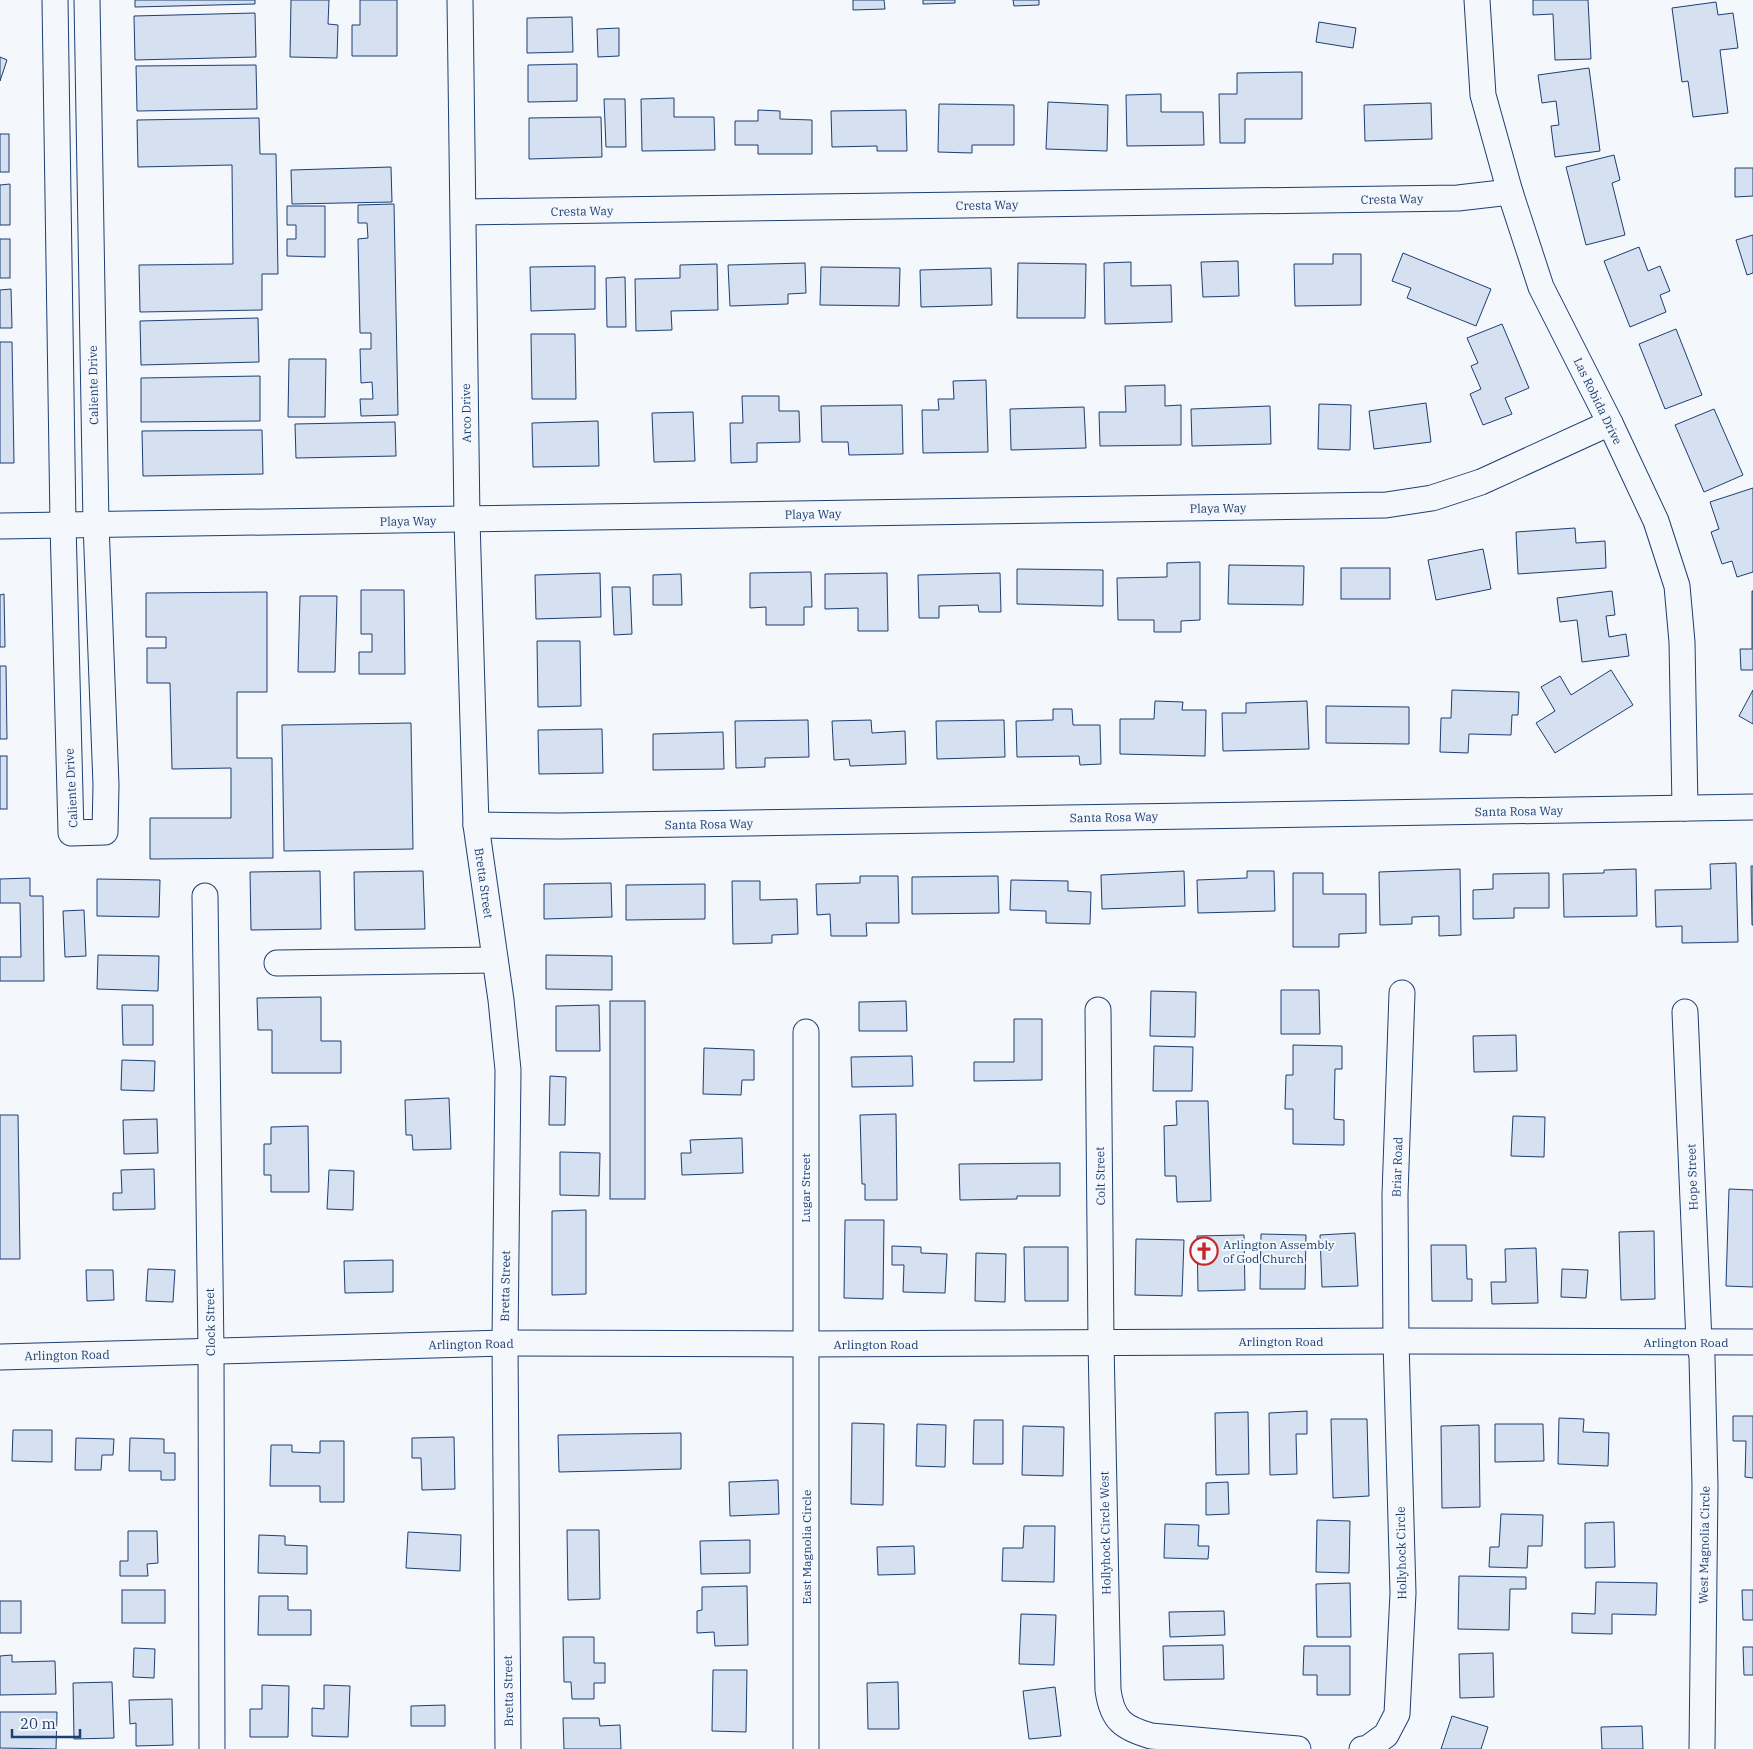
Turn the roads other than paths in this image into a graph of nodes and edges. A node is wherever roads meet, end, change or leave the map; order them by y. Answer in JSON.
{"nodes":[{"id":1,"x":55,"y":0,"type":"edge"},
{"id":2,"x":87,"y":0,"type":"edge"},
{"id":3,"x":460,"y":0,"type":"edge"},
{"id":4,"x":1477,"y":0,"type":"edge"},
{"id":5,"x":57,"y":132,"type":"junction"},
{"id":6,"x":88,"y":132,"type":"junction"},
{"id":7,"x":1510,"y":192,"type":"junction"},
{"id":8,"x":464,"y":212,"type":"junction"},
{"id":9,"x":1610,"y":423,"type":"junction"},
{"id":10,"x":467,"y":520,"type":"junction"},
{"id":11,"x":63,"y":524,"type":"junction"},
{"id":12,"x":96,"y":524,"type":"junction"},
{"id":13,"x":0,"y":526,"type":"edge"},
{"id":14,"x":1753,"y":807,"type":"edge"},
{"id":15,"x":1685,"y":808,"type":"junction"},
{"id":16,"x":476,"y":825,"type":"junction"},
{"id":17,"x":205,"y":896,"type":"dead end"},
{"id":18,"x":495,"y":960,"type":"junction"},
{"id":19,"x":277,"y":963,"type":"dead end"},
{"id":20,"x":1402,"y":993,"type":"dead end"},
{"id":21,"x":1098,"y":1010,"type":"dead end"},
{"id":22,"x":1685,"y":1012,"type":"dead end"},
{"id":23,"x":806,"y":1032,"type":"dead end"},
{"id":24,"x":1396,"y":1340,"type":"junction"},
{"id":25,"x":1101,"y":1342,"type":"junction"},
{"id":26,"x":1699,"y":1342,"type":"junction"},
{"id":27,"x":1753,"y":1342,"type":"edge"},
{"id":28,"x":505,"y":1343,"type":"junction"},
{"id":29,"x":805,"y":1344,"type":"junction"},
{"id":30,"x":211,"y":1352,"type":"junction"},
{"id":31,"x":0,"y":1356,"type":"edge"},
{"id":32,"x":212,"y":1749,"type":"edge"},
{"id":33,"x":508,"y":1749,"type":"edge"},
{"id":34,"x":806,"y":1749,"type":"edge"},
{"id":35,"x":1298,"y":1749,"type":"edge"},
{"id":36,"x":1362,"y":1749,"type":"edge"},
{"id":37,"x":1702,"y":1749,"type":"edge"}],
"edges":[{"from":1,"to":5,"type":"street","name":"Caliente Drive"},
{"from":2,"to":6,"type":"street","name":"Caliente Drive"},
{"from":3,"to":8,"type":"street","name":"Arco Drive"},
{"from":4,"to":7,"type":"street","name":"Las Robida Drive"},
{"from":5,"to":6,"type":"street"},
{"from":5,"to":11,"type":"street","name":"Caliente Drive"},
{"from":6,"to":12,"type":"street","name":"Caliente Drive"},
{"from":7,"to":8,"type":"street","name":"Cresta Way"},
{"from":7,"to":9,"type":"street","name":"Las Robida Drive"},
{"from":8,"to":10,"type":"street","name":"Arco Drive"},
{"from":9,"to":10,"type":"street","name":"Playa Way"},
{"from":9,"to":15,"type":"street","name":"Las Robida Drive"},
{"from":10,"to":12,"type":"street","name":"Playa Way"},
{"from":10,"to":16,"type":"street","name":"Arco Drive"},
{"from":11,"to":12,"type":"street","name":"Playa Way"},
{"from":11,"to":12,"type":"street","name":"Caliente Drive"},
{"from":11,"to":13,"type":"street","name":"Playa Way"},
{"from":14,"to":15,"type":"street","name":"Santa Rosa Way"},
{"from":15,"to":16,"type":"street","name":"Santa Rosa Way"},
{"from":16,"to":18,"type":"street","name":"Bretta Street"},
{"from":17,"to":30,"type":"street","name":"Clock Street"},
{"from":18,"to":19,"type":"street"},
{"from":18,"to":28,"type":"street","name":"Bretta Street"},
{"from":20,"to":24,"type":"street","name":"Briar Road"},
{"from":21,"to":25,"type":"street","name":"Colt Street"},
{"from":22,"to":26,"type":"street","name":"Hope Street"},
{"from":23,"to":29,"type":"street","name":"Lugar Street"},
{"from":24,"to":25,"type":"street","name":"Arlington Road"},
{"from":24,"to":26,"type":"street","name":"Arlington Road"},
{"from":24,"to":36,"type":"street","name":"Hollyhock Circle"},
{"from":25,"to":29,"type":"street","name":"Arlington Road"},
{"from":25,"to":35,"type":"street","name":"Hollyhock Circle West"},
{"from":26,"to":27,"type":"street","name":"Arlington Road"},
{"from":26,"to":37,"type":"street","name":"West Magnolia Circle"},
{"from":28,"to":29,"type":"street","name":"Arlington Road"},
{"from":28,"to":30,"type":"street","name":"Arlington Road"},
{"from":28,"to":33,"type":"street","name":"Bretta Street"},
{"from":29,"to":34,"type":"street","name":"East Magnolia Circle"},
{"from":30,"to":31,"type":"street","name":"Arlington Road"},
{"from":30,"to":32,"type":"street","name":"Clock Street"}]}
